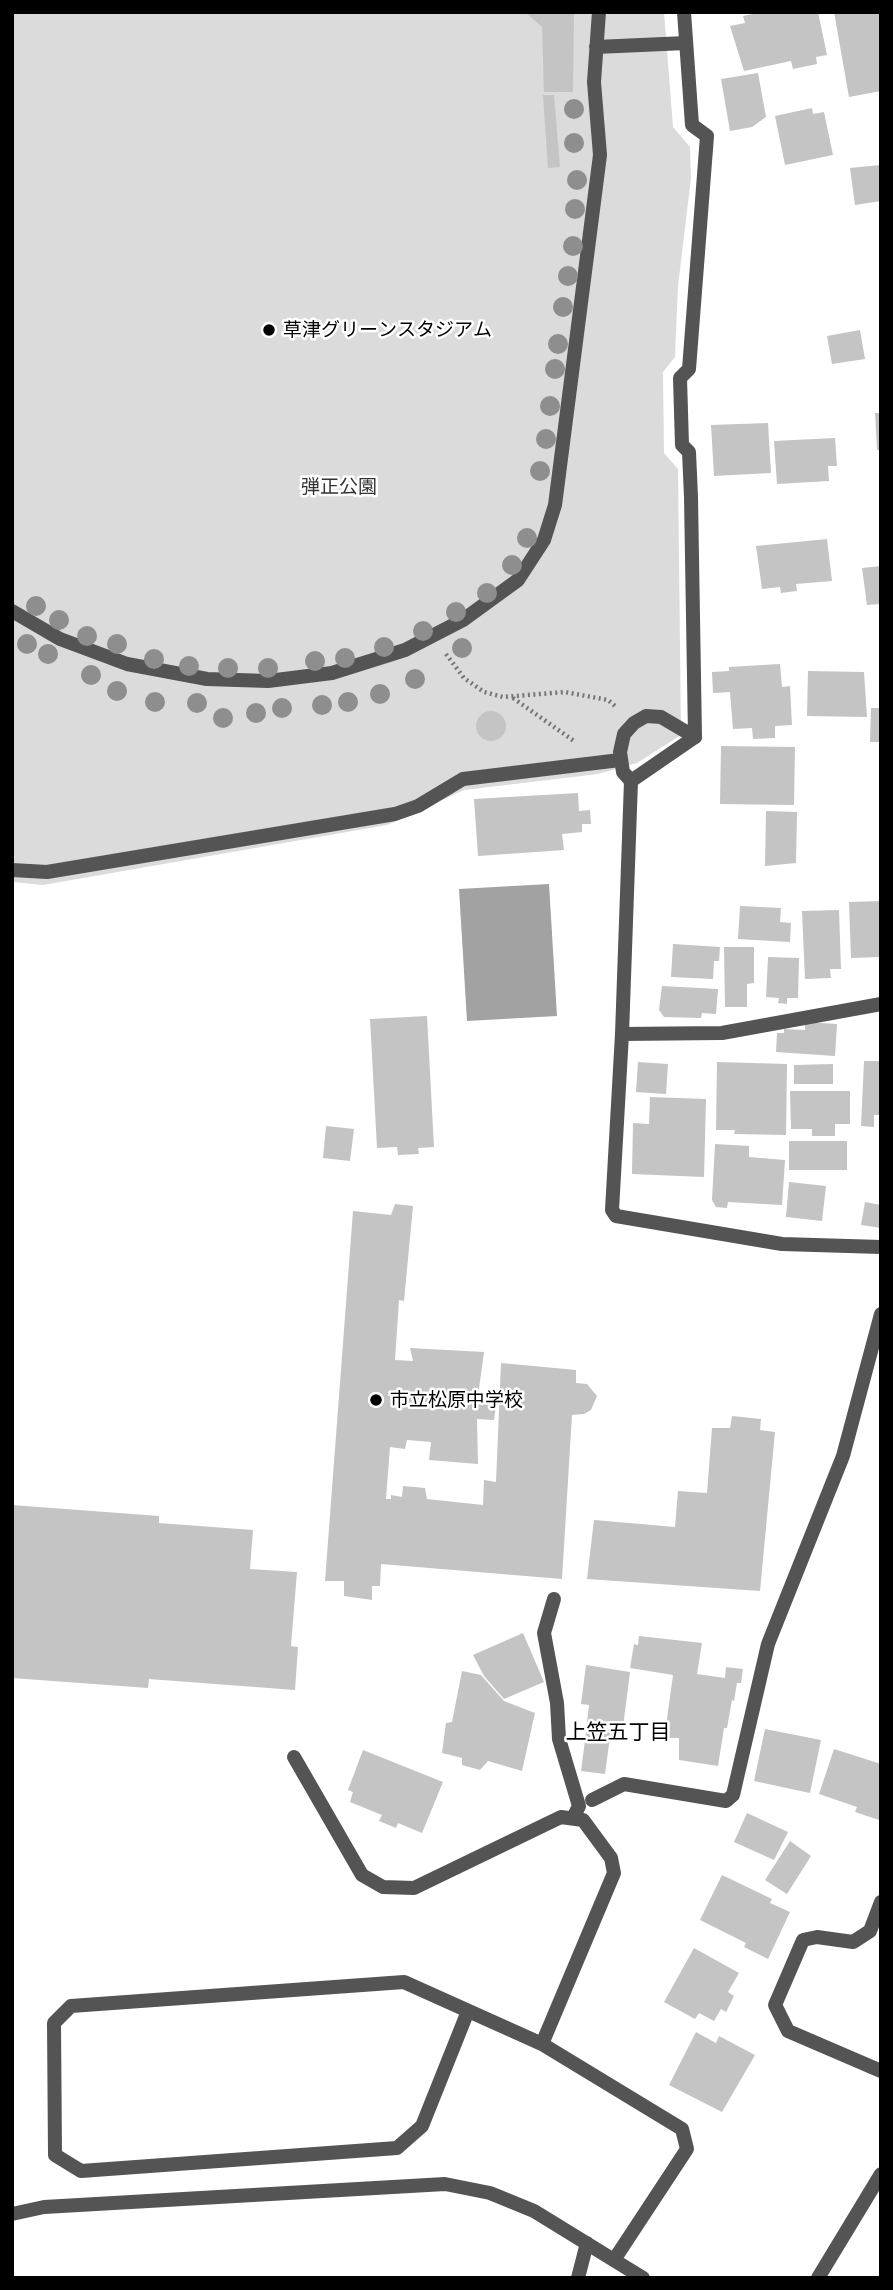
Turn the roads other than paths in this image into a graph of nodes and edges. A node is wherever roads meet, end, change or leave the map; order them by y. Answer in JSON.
{"nodes":[{"id":1,"x":599,"y":12,"type":"edge"},
{"id":2,"x":684,"y":12,"type":"edge"},
{"id":3,"x":686,"y":43,"type":"junction"},
{"id":4,"x":596,"y":47,"type":"junction"},
{"id":5,"x":13,"y":616,"type":"edge"},
{"id":6,"x":695,"y":737,"type":"junction"},
{"id":7,"x":620,"y":760,"type":"junction"},
{"id":8,"x":631,"y":781,"type":"junction"},
{"id":9,"x":12,"y":870,"type":"edge"},
{"id":10,"x":881,"y":1003,"type":"edge"},
{"id":11,"x":622,"y":1034,"type":"junction"},
{"id":12,"x":881,"y":1247,"type":"edge"},
{"id":13,"x":881,"y":1314,"type":"edge"},
{"id":14,"x":554,"y":1599,"type":"dead end"},
{"id":15,"x":294,"y":1757,"type":"dead end"},
{"id":16,"x":592,"y":1800,"type":"dead end"},
{"id":17,"x":573,"y":1818,"type":"junction"},
{"id":18,"x":881,"y":1902,"type":"edge"},
{"id":19,"x":468,"y":2011,"type":"junction"},
{"id":20,"x":542,"y":2044,"type":"junction"},
{"id":21,"x":881,"y":2071,"type":"edge"},
{"id":22,"x":881,"y":2174,"type":"edge"},
{"id":23,"x":12,"y":2214,"type":"edge"},
{"id":24,"x":587,"y":2243,"type":"junction"},
{"id":25,"x":614,"y":2260,"type":"junction"},
{"id":26,"x":578,"y":2278,"type":"edge"},
{"id":27,"x":643,"y":2278,"type":"edge"},
{"id":28,"x":818,"y":2278,"type":"edge"}],
"edges":[{"from":1,"to":4,"type":"street"},
{"from":2,"to":3,"type":"street"},
{"from":3,"to":4,"type":"street"},
{"from":3,"to":6,"type":"street"},
{"from":4,"to":5,"type":"street"},
{"from":6,"to":7,"type":"street"},
{"from":6,"to":8,"type":"street"},
{"from":7,"to":8,"type":"street"},
{"from":7,"to":9,"type":"street"},
{"from":8,"to":11,"type":"street"},
{"from":10,"to":11,"type":"street"},
{"from":11,"to":12,"type":"street"},
{"from":13,"to":16,"type":"street"},
{"from":14,"to":17,"type":"street"},
{"from":15,"to":17,"type":"street"},
{"from":17,"to":20,"type":"street"},
{"from":18,"to":21,"type":"street"},
{"from":19,"to":19,"type":"street"},
{"from":19,"to":20,"type":"street"},
{"from":20,"to":25,"type":"street"},
{"from":22,"to":28,"type":"street"},
{"from":23,"to":24,"type":"street"},
{"from":24,"to":25,"type":"street"},
{"from":24,"to":26,"type":"street"},
{"from":25,"to":27,"type":"street"}]}
